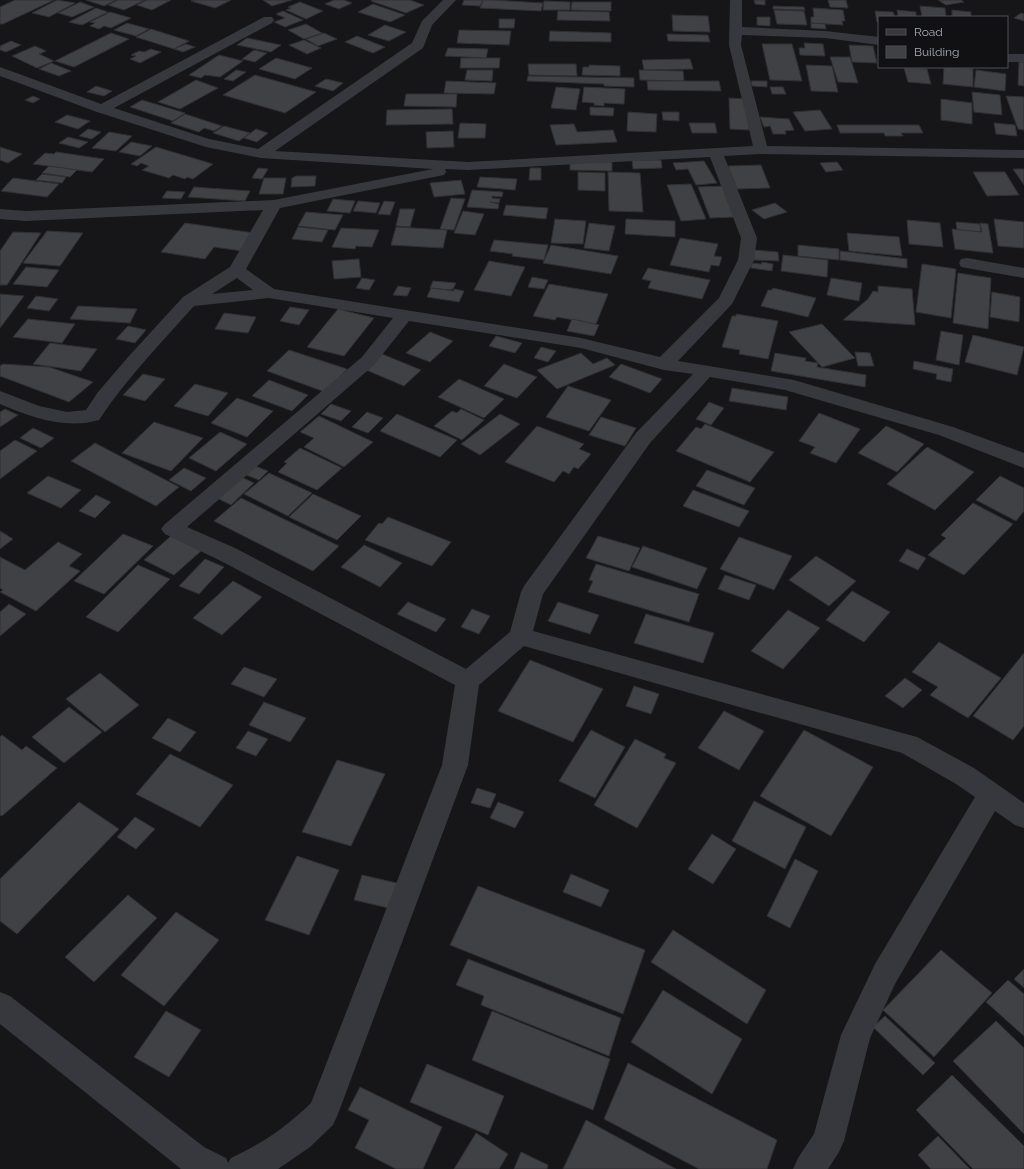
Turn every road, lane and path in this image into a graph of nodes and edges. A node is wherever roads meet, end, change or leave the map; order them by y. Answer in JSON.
{"nodes":[{"id":1,"x":450,"y":0,"type":"edge"},
{"id":2,"x":736,"y":0,"type":"edge"},
{"id":3,"x":268,"y":20,"type":"dead end"},
{"id":4,"x":736,"y":31,"type":"junction"},
{"id":5,"x":878,"y":41,"type":"edge"},
{"id":6,"x":1008,"y":58,"type":"edge"},
{"id":7,"x":1024,"y":58,"type":"edge"},
{"id":8,"x":1,"y":73,"type":"edge"},
{"id":9,"x":102,"y":109,"type":"junction"},
{"id":10,"x":761,"y":150,"type":"junction"},
{"id":11,"x":715,"y":152,"type":"junction"},
{"id":12,"x":261,"y":154,"type":"junction"},
{"id":13,"x":1024,"y":154,"type":"edge"},
{"id":14,"x":468,"y":166,"type":"junction"},
{"id":15,"x":274,"y":205,"type":"junction"},
{"id":16,"x":0,"y":214,"type":"edge"},
{"id":17,"x":967,"y":263,"type":"dead end"},
{"id":18,"x":237,"y":270,"type":"junction"},
{"id":19,"x":1024,"y":274,"type":"edge"},
{"id":20,"x":269,"y":293,"type":"junction"},
{"id":21,"x":188,"y":301,"type":"junction"},
{"id":22,"x":405,"y":314,"type":"junction"},
{"id":23,"x":664,"y":364,"type":"junction"},
{"id":24,"x":706,"y":371,"type":"junction"},
{"id":25,"x":0,"y":398,"type":"edge"},
{"id":26,"x":1024,"y":461,"type":"edge"},
{"id":27,"x":520,"y":636,"type":"junction"},
{"id":28,"x":468,"y":682,"type":"junction"},
{"id":29,"x":991,"y":794,"type":"junction"},
{"id":30,"x":1024,"y":817,"type":"edge"},
{"id":31,"x":0,"y":1006,"type":"edge"},
{"id":32,"x":215,"y":1169,"type":"edge"},
{"id":33,"x":242,"y":1169,"type":"edge"},
{"id":34,"x":810,"y":1169,"type":"edge"}],
"edges":[{"from":1,"to":12,"type":"street"},
{"from":2,"to":4,"type":"street"},
{"from":3,"to":9,"type":"street"},
{"from":4,"to":5,"type":"street"},
{"from":4,"to":10,"type":"street"},
{"from":6,"to":7,"type":"street"},
{"from":8,"to":9,"type":"street"},
{"from":9,"to":12,"type":"street"},
{"from":10,"to":11,"type":"street"},
{"from":10,"to":13,"type":"street"},
{"from":11,"to":14,"type":"street"},
{"from":11,"to":23,"type":"street"},
{"from":12,"to":14,"type":"street"},
{"from":14,"to":15,"type":"street"},
{"from":15,"to":16,"type":"street"},
{"from":15,"to":18,"type":"street"},
{"from":17,"to":19,"type":"street"},
{"from":18,"to":20,"type":"street"},
{"from":18,"to":21,"type":"street"},
{"from":20,"to":21,"type":"street"},
{"from":20,"to":22,"type":"street"},
{"from":21,"to":25,"type":"street"},
{"from":22,"to":23,"type":"street"},
{"from":22,"to":28,"type":"street"},
{"from":23,"to":24,"type":"street"},
{"from":24,"to":26,"type":"street"},
{"from":24,"to":27,"type":"street"},
{"from":27,"to":28,"type":"street"},
{"from":27,"to":29,"type":"street"},
{"from":28,"to":33,"type":"street"},
{"from":29,"to":30,"type":"street"},
{"from":29,"to":34,"type":"street"},
{"from":31,"to":32,"type":"street"}]}
